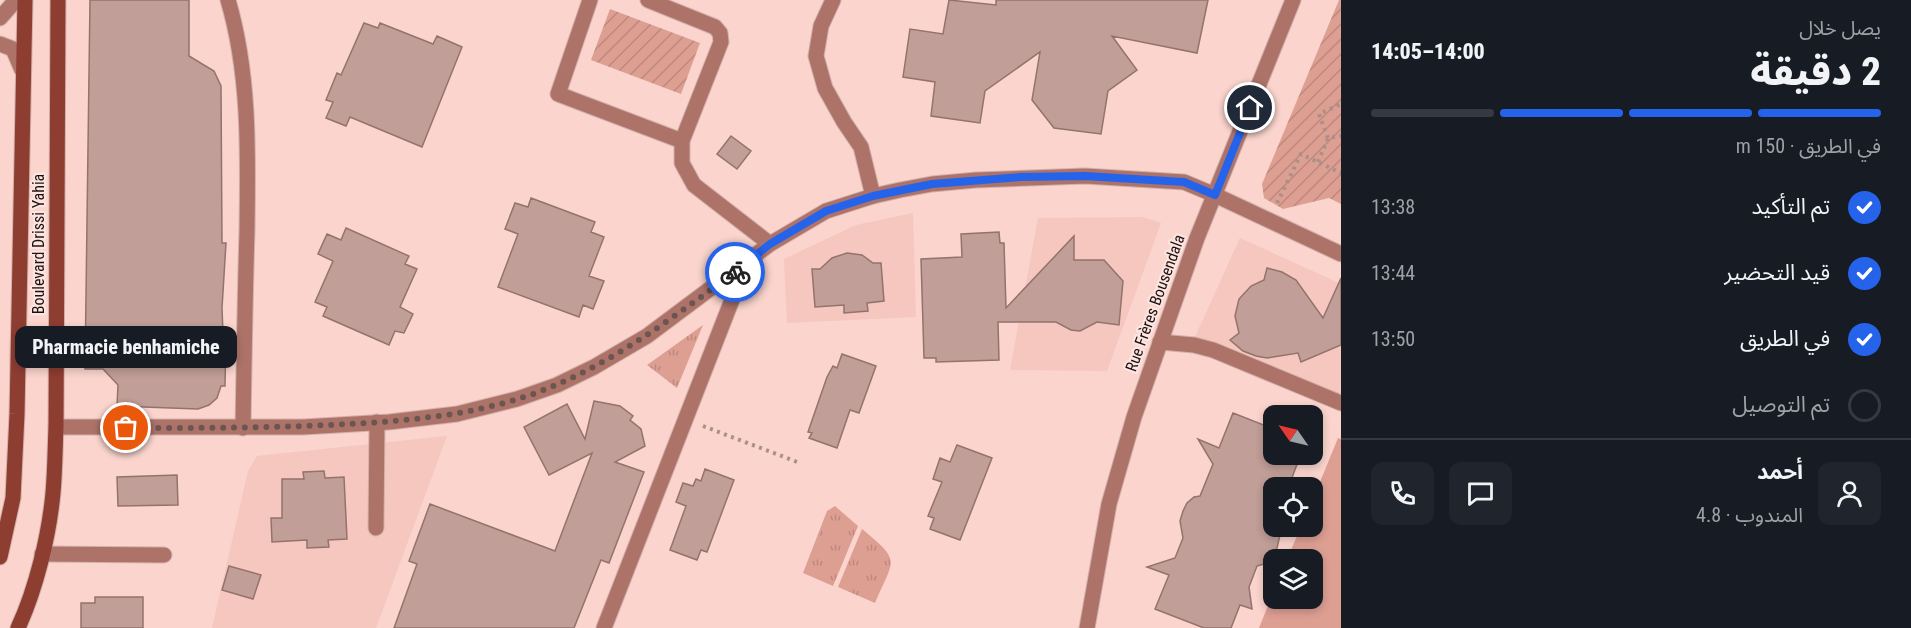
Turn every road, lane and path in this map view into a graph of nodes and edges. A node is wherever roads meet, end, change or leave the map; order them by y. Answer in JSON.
{"nodes":[{"id":1,"x":16,"y":0,"type":"edge"},
{"id":2,"x":25,"y":0,"type":"edge"},
{"id":3,"x":58,"y":0,"type":"edge"},
{"id":4,"x":228,"y":0,"type":"edge"},
{"id":5,"x":590,"y":0,"type":"edge"},
{"id":6,"x":648,"y":0,"type":"edge"},
{"id":7,"x":833,"y":0,"type":"edge"},
{"id":8,"x":1293,"y":0,"type":"edge"},
{"id":9,"x":0,"y":18,"type":"edge"},
{"id":10,"x":0,"y":44,"type":"edge"},
{"id":11,"x":22,"y":70,"type":"junction"},
{"id":12,"x":1341,"y":104,"type":"edge"},
{"id":13,"x":1341,"y":136,"type":"edge"},
{"id":14,"x":1328,"y":138,"type":"junction"},
{"id":15,"x":682,"y":141,"type":"junction"},
{"id":16,"x":1318,"y":162,"type":"junction"},
{"id":17,"x":1341,"y":173,"type":"edge"},
{"id":18,"x":1215,"y":195,"type":"junction"},
{"id":19,"x":873,"y":196,"type":"junction"},
{"id":20,"x":1269,"y":220,"type":"junction"},
{"id":21,"x":770,"y":244,"type":"junction"},
{"id":22,"x":1341,"y":254,"type":"edge"},
{"id":23,"x":746,"y":264,"type":"junction"},
{"id":24,"x":1160,"y":342,"type":"junction"},
{"id":25,"x":1341,"y":403,"type":"edge"},
{"id":26,"x":378,"y":422,"type":"junction"},
{"id":27,"x":56,"y":428,"type":"junction"},
{"id":28,"x":243,"y":428,"type":"junction"},
{"id":29,"x":724,"y":435,"type":"dead end"},
{"id":30,"x":801,"y":463,"type":"dead end"},
{"id":31,"x":376,"y":528,"type":"dead end"},
{"id":32,"x":42,"y":555,"type":"junction"},
{"id":33,"x":164,"y":555,"type":"dead end"},
{"id":34,"x":0,"y":557,"type":"edge"},
{"id":35,"x":18,"y":628,"type":"edge"},
{"id":36,"x":604,"y":628,"type":"edge"},
{"id":37,"x":1087,"y":628,"type":"edge"}],
"edges":[{"from":1,"to":9,"type":"street"},
{"from":2,"to":11,"type":"main road","name":"Boulevard Drissi Yahia"},
{"from":3,"to":27,"type":"main road","name":"Boulevard Drissi Yahia"},
{"from":4,"to":28,"type":"street"},
{"from":5,"to":15,"type":"street"},
{"from":6,"to":15,"type":"street"},
{"from":7,"to":19,"type":"street"},
{"from":8,"to":18,"type":"street","name":"Rue Frères Bousendala"},
{"from":10,"to":11,"type":"street"},
{"from":11,"to":34,"type":"main road","name":"Boulevard Drissi Yahia"},
{"from":12,"to":14,"type":"path"},
{"from":13,"to":14,"type":"path"},
{"from":14,"to":16,"type":"path"},
{"from":15,"to":21,"type":"street"},
{"from":16,"to":17,"type":"path"},
{"from":16,"to":20,"type":"path"},
{"from":18,"to":19,"type":"street"},
{"from":18,"to":20,"type":"street"},
{"from":18,"to":24,"type":"street","name":"Rue Frères Bousendala"},
{"from":19,"to":21,"type":"street"},
{"from":20,"to":22,"type":"street"},
{"from":21,"to":23,"type":"street"},
{"from":23,"to":26,"type":"street"},
{"from":23,"to":36,"type":"street"},
{"from":24,"to":25,"type":"street"},
{"from":24,"to":37,"type":"street","name":"Rue Frères Bousendala"},
{"from":26,"to":28,"type":"street"},
{"from":26,"to":31,"type":"street"},
{"from":27,"to":28,"type":"street"},
{"from":27,"to":32,"type":"main road","name":"Boulevard Drissi Yahia"},
{"from":29,"to":30,"type":"path"},
{"from":32,"to":33,"type":"street"},
{"from":32,"to":35,"type":"main road","name":"Boulevard Drissi Yahia"}]}
